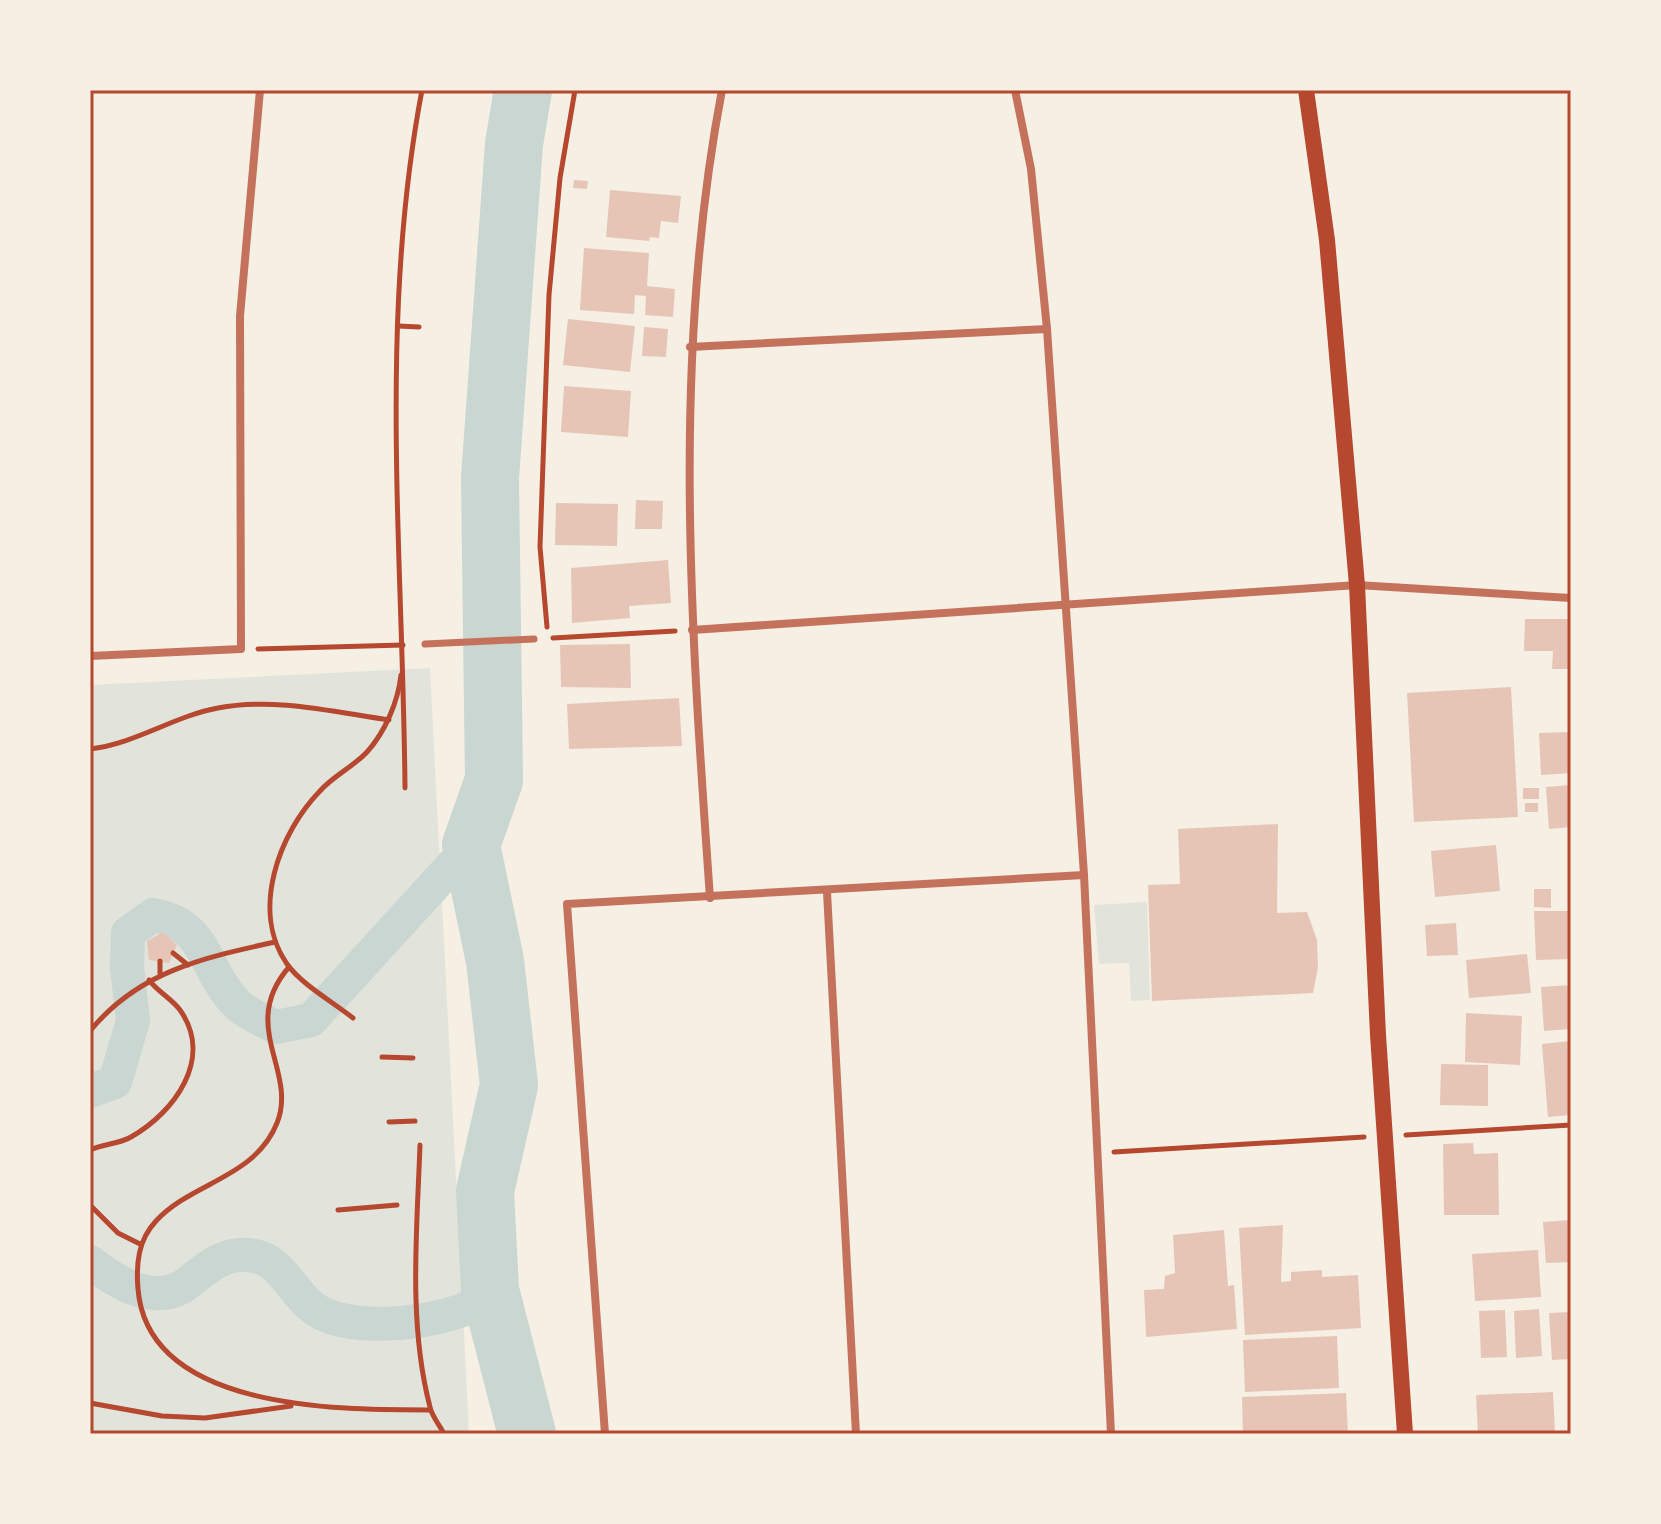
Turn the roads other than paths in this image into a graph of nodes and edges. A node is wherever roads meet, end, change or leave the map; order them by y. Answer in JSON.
{"nodes":[{"id":1,"x":260,"y":90,"type":"edge"},
{"id":2,"x":722,"y":90,"type":"edge"},
{"id":3,"x":1015,"y":90,"type":"edge"},
{"id":4,"x":1306,"y":90,"type":"edge"},
{"id":5,"x":1047,"y":329,"type":"junction"},
{"id":6,"x":690,"y":347,"type":"junction"},
{"id":7,"x":1357,"y":585,"type":"junction"},
{"id":8,"x":1571,"y":598,"type":"edge"},
{"id":9,"x":1063,"y":603,"type":"junction"},
{"id":10,"x":692,"y":630,"type":"junction"},
{"id":11,"x":534,"y":639,"type":"dead end"},
{"id":12,"x":425,"y":644,"type":"dead end"},
{"id":13,"x":90,"y":656,"type":"edge"},
{"id":14,"x":1084,"y":875,"type":"junction"},
{"id":15,"x":827,"y":892,"type":"junction"},
{"id":16,"x":710,"y":898,"type":"junction"},
{"id":17,"x":605,"y":1434,"type":"edge"},
{"id":18,"x":856,"y":1434,"type":"edge"},
{"id":19,"x":1111,"y":1434,"type":"edge"},
{"id":20,"x":1405,"y":1434,"type":"edge"}],
"edges":[{"from":1,"to":13,"type":"street"},
{"from":2,"to":6,"type":"street"},
{"from":3,"to":5,"type":"street"},
{"from":4,"to":7,"type":"main road"},
{"from":5,"to":6,"type":"street"},
{"from":5,"to":9,"type":"street"},
{"from":6,"to":10,"type":"street"},
{"from":7,"to":8,"type":"street"},
{"from":7,"to":9,"type":"street"},
{"from":7,"to":20,"type":"main road"},
{"from":9,"to":10,"type":"street"},
{"from":9,"to":14,"type":"street"},
{"from":10,"to":16,"type":"street"},
{"from":11,"to":12,"type":"street"},
{"from":14,"to":15,"type":"street"},
{"from":14,"to":19,"type":"street"},
{"from":15,"to":16,"type":"street"},
{"from":15,"to":18,"type":"street"},
{"from":16,"to":17,"type":"street"}]}
